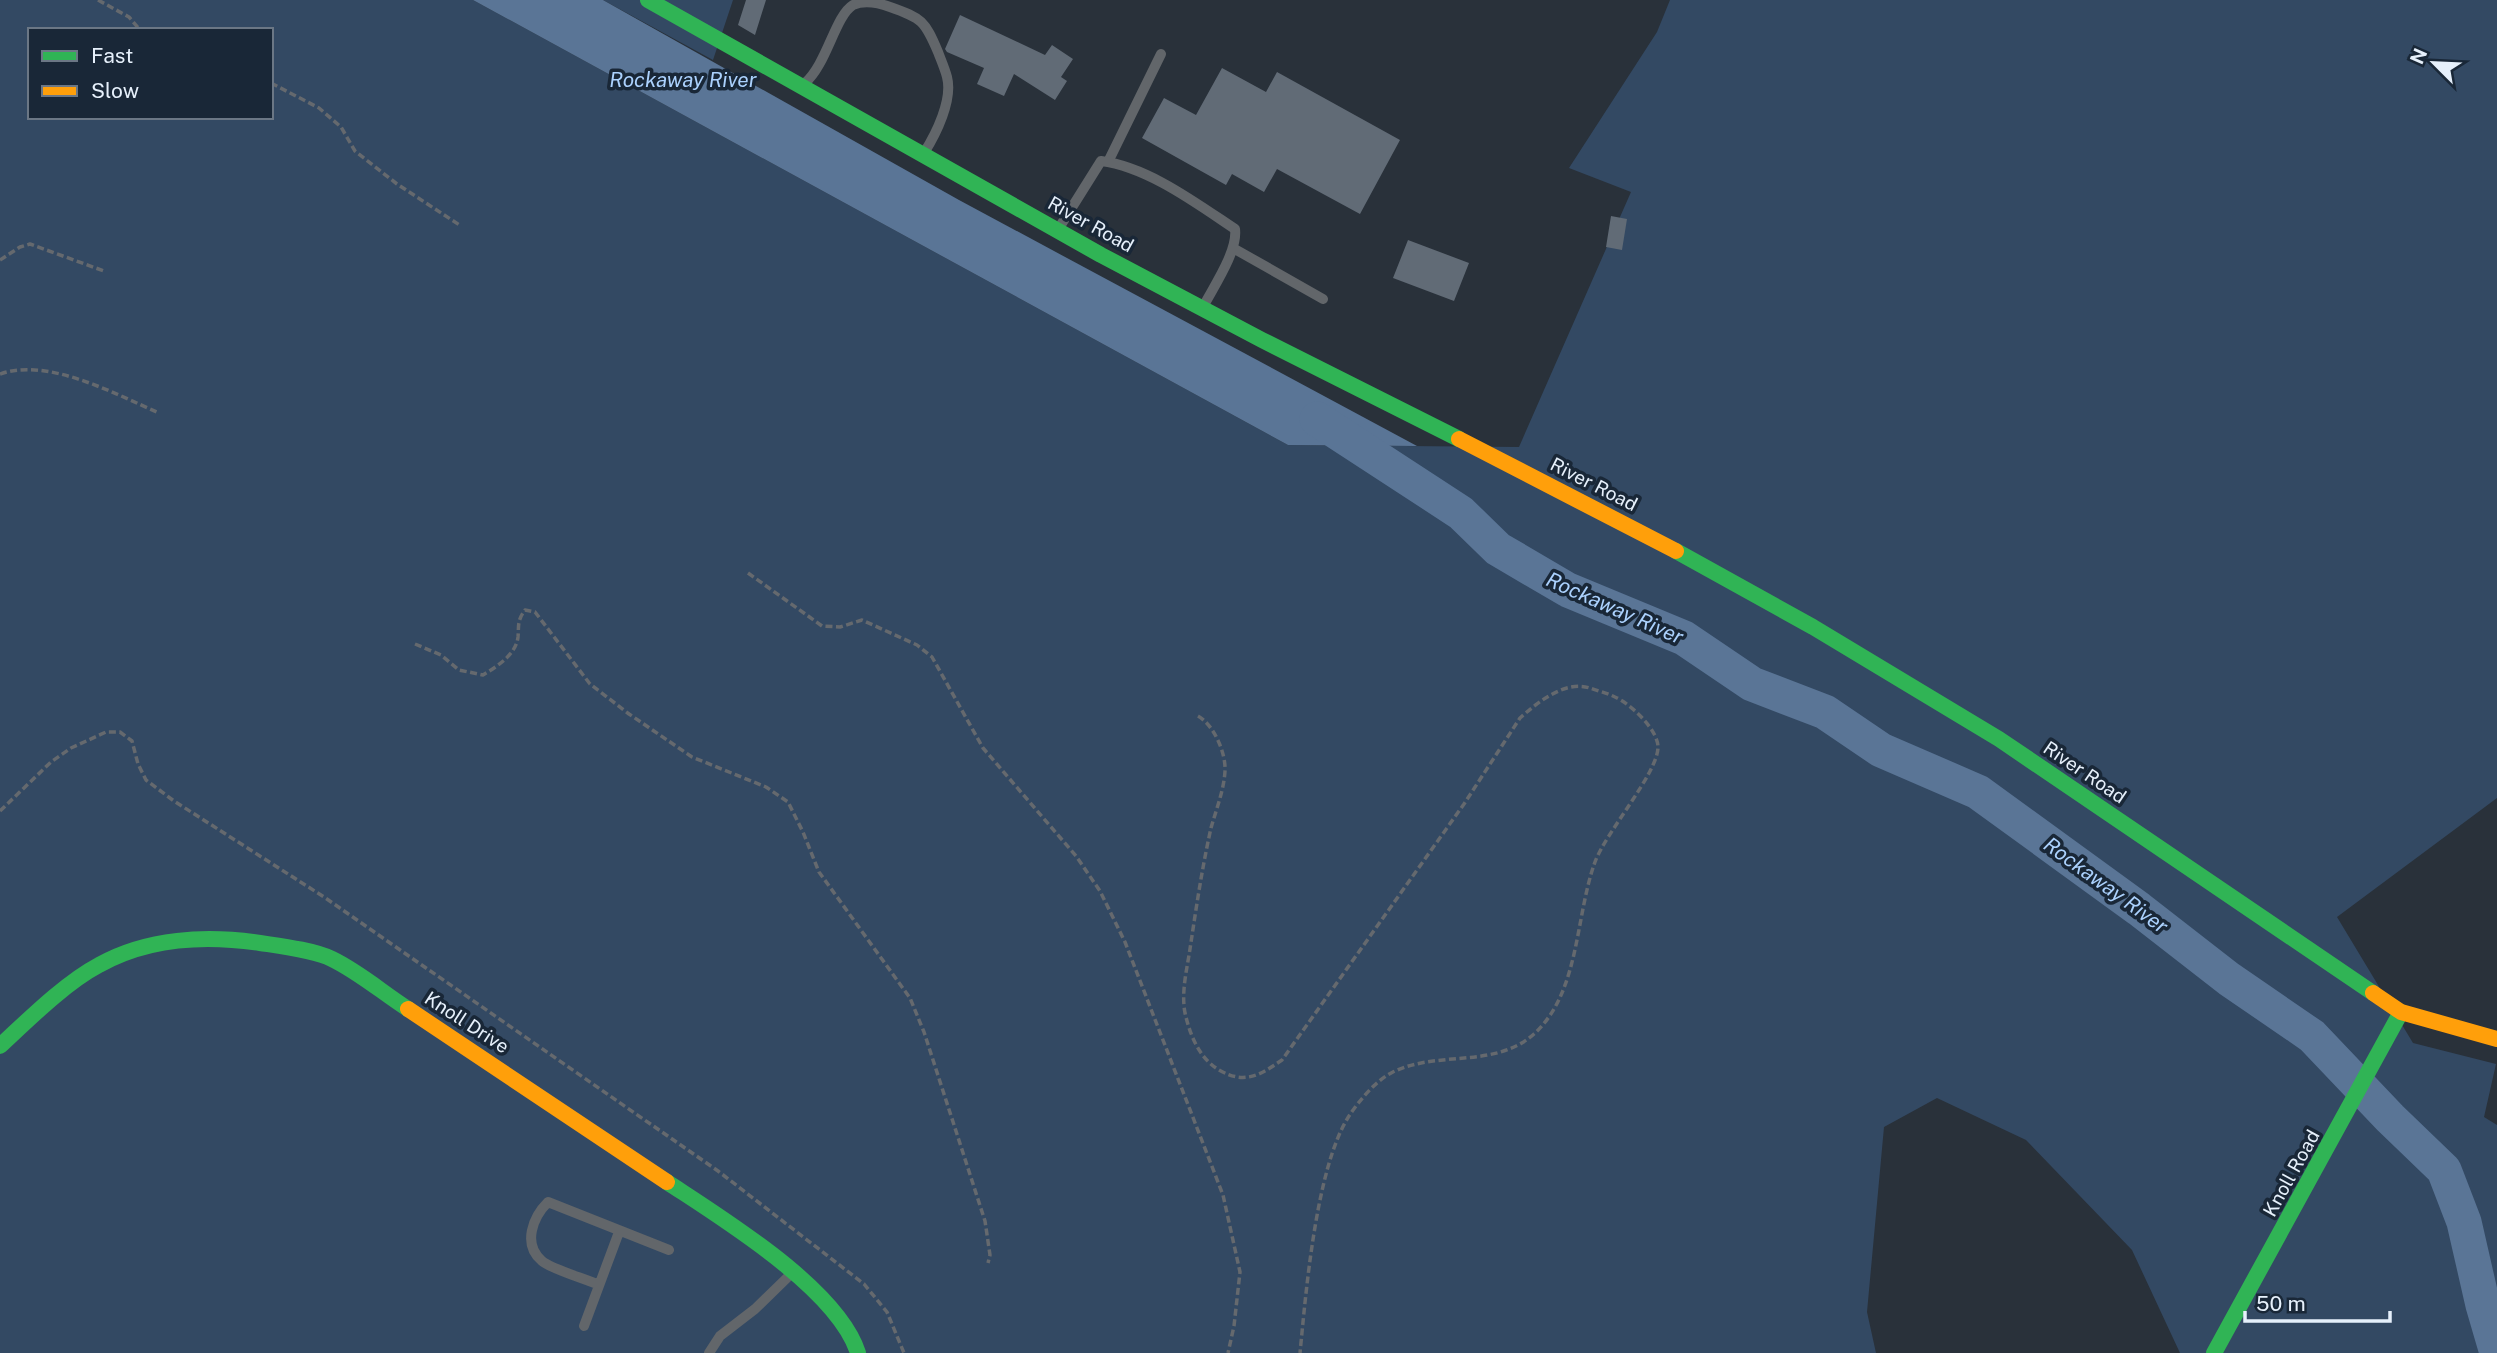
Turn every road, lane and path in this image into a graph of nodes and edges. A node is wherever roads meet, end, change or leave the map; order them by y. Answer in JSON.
{"nodes":[{"id":1,"x":98,"y":0,"type":"edge"},
{"id":2,"x":648,"y":0,"type":"edge"},
{"id":3,"x":138,"y":28,"type":"edge"},
{"id":4,"x":1161,"y":54,"type":"dead end"},
{"id":5,"x":273,"y":84,"type":"edge"},
{"id":6,"x":801,"y":87,"type":"junction"},
{"id":7,"x":922,"y":155,"type":"junction"},
{"id":8,"x":1108,"y":162,"type":"junction"},
{"id":9,"x":461,"y":226,"type":"dead end"},
{"id":10,"x":1058,"y":230,"type":"junction"},
{"id":11,"x":1233,"y":248,"type":"junction"},
{"id":12,"x":0,"y":260,"type":"edge"},
{"id":13,"x":104,"y":271,"type":"dead end"},
{"id":14,"x":1323,"y":299,"type":"dead end"},
{"id":15,"x":1203,"y":309,"type":"junction"},
{"id":16,"x":0,"y":374,"type":"edge"},
{"id":17,"x":159,"y":413,"type":"dead end"},
{"id":18,"x":748,"y":573,"type":"dead end"},
{"id":19,"x":415,"y":644,"type":"dead end"},
{"id":20,"x":1198,"y":716,"type":"dead end"},
{"id":21,"x":0,"y":811,"type":"edge"},
{"id":22,"x":2402,"y":1012,"type":"junction"},
{"id":23,"x":2497,"y":1039,"type":"edge"},
{"id":24,"x":0,"y":1046,"type":"edge"},
{"id":25,"x":619,"y":1232,"type":"junction"},
{"id":26,"x":669,"y":1250,"type":"dead end"},
{"id":27,"x":988,"y":1263,"type":"dead end"},
{"id":28,"x":793,"y":1273,"type":"junction"},
{"id":29,"x":599,"y":1285,"type":"junction"},
{"id":30,"x":584,"y":1326,"type":"dead end"},
{"id":31,"x":709,"y":1353,"type":"edge"},
{"id":32,"x":858,"y":1353,"type":"edge"},
{"id":33,"x":904,"y":1353,"type":"edge"},
{"id":34,"x":1228,"y":1353,"type":"edge"},
{"id":35,"x":1300,"y":1353,"type":"edge"},
{"id":36,"x":2214,"y":1353,"type":"edge"}],
"edges":[{"from":1,"to":3,"type":"path"},
{"from":2,"to":6,"type":"street","name":"River Road"},
{"from":4,"to":8,"type":"lane"},
{"from":5,"to":9,"type":"path"},
{"from":6,"to":7,"type":"street","name":"River Road"},
{"from":6,"to":7,"type":"lane"},
{"from":7,"to":10,"type":"street","name":"River Road"},
{"from":8,"to":10,"type":"lane"},
{"from":8,"to":11,"type":"lane"},
{"from":10,"to":15,"type":"street","name":"River Road"},
{"from":11,"to":14,"type":"lane"},
{"from":11,"to":15,"type":"lane"},
{"from":12,"to":13,"type":"path"},
{"from":15,"to":22,"type":"street","name":"River Road"},
{"from":16,"to":17,"type":"path"},
{"from":18,"to":34,"type":"path"},
{"from":19,"to":27,"type":"path"},
{"from":20,"to":35,"type":"path"},
{"from":21,"to":33,"type":"path"},
{"from":22,"to":23,"type":"street","name":"River Road"},
{"from":22,"to":36,"type":"street","name":"Knoll Road"},
{"from":24,"to":28,"type":"street","name":"Knoll Drive"},
{"from":25,"to":26,"type":"lane"},
{"from":25,"to":29,"type":"lane"},
{"from":25,"to":29,"type":"lane"},
{"from":28,"to":31,"type":"lane"},
{"from":28,"to":32,"type":"street","name":"Knoll Drive"},
{"from":29,"to":30,"type":"lane"}]}
